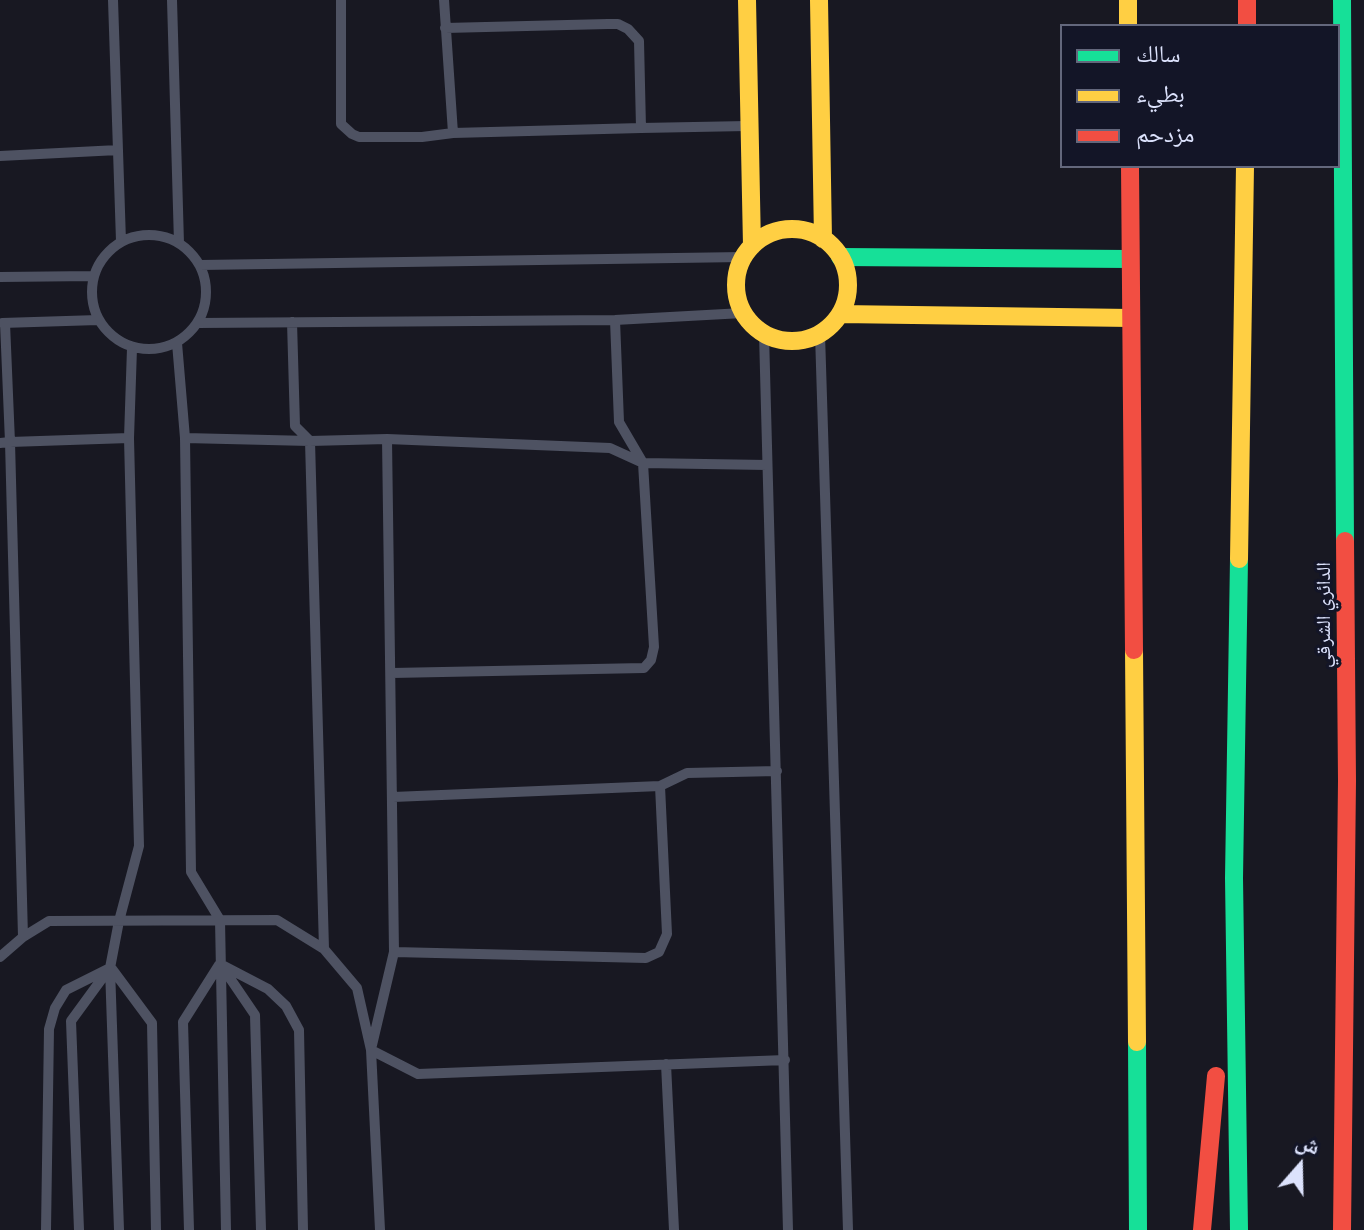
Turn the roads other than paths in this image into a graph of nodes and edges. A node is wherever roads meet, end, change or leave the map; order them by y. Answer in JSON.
{"nodes":[{"id":1,"x":113,"y":0,"type":"edge"},
{"id":2,"x":172,"y":0,"type":"edge"},
{"id":3,"x":341,"y":0,"type":"edge"},
{"id":4,"x":444,"y":0,"type":"edge"},
{"id":5,"x":747,"y":0,"type":"edge"},
{"id":6,"x":819,"y":0,"type":"edge"},
{"id":7,"x":1128,"y":0,"type":"edge"},
{"id":8,"x":1247,"y":0,"type":"edge"},
{"id":9,"x":1342,"y":0,"type":"edge"},
{"id":10,"x":1128,"y":24,"type":"edge"},
{"id":11,"x":1247,"y":24,"type":"edge"},
{"id":12,"x":445,"y":28,"type":"junction"},
{"id":13,"x":749,"y":126,"type":"junction"},
{"id":14,"x":641,"y":128,"type":"junction"},
{"id":15,"x":453,"y":133,"type":"junction"},
{"id":16,"x":118,"y":150,"type":"junction"},
{"id":17,"x":0,"y":156,"type":"edge"},
{"id":18,"x":1130,"y":168,"type":"edge"},
{"id":19,"x":1245,"y":168,"type":"edge"},
{"id":20,"x":823,"y":239,"type":"junction"},
{"id":21,"x":121,"y":241,"type":"junction"},
{"id":22,"x":179,"y":243,"type":"junction"},
{"id":23,"x":748,"y":251,"type":"junction"},
{"id":24,"x":840,"y":257,"type":"junction"},
{"id":25,"x":1130,"y":259,"type":"junction"},
{"id":26,"x":200,"y":265,"type":"junction"},
{"id":27,"x":94,"y":276,"type":"junction"},
{"id":28,"x":0,"y":277,"type":"edge"},
{"id":29,"x":743,"y":313,"type":"junction"},
{"id":30,"x":840,"y":314,"type":"junction"},
{"id":31,"x":1131,"y":318,"type":"junction"},
{"id":32,"x":98,"y":320,"type":"junction"},
{"id":33,"x":615,"y":320,"type":"junction"},
{"id":34,"x":292,"y":322,"type":"junction"},
{"id":35,"x":3,"y":323,"type":"edge"},
{"id":36,"x":198,"y":323,"type":"junction"},
{"id":37,"x":764,"y":334,"type":"junction"},
{"id":38,"x":820,"y":334,"type":"junction"},
{"id":39,"x":177,"y":343,"type":"junction"},
{"id":40,"x":132,"y":348,"type":"junction"},
{"id":41,"x":129,"y":438,"type":"junction"},
{"id":42,"x":185,"y":438,"type":"junction"},
{"id":43,"x":387,"y":439,"type":"junction"},
{"id":44,"x":310,"y":441,"type":"junction"},
{"id":45,"x":5,"y":443,"type":"edge"},
{"id":46,"x":643,"y":463,"type":"junction"},
{"id":47,"x":767,"y":465,"type":"junction"},
{"id":48,"x":392,"y":673,"type":"junction"},
{"id":49,"x":777,"y":771,"type":"junction"},
{"id":50,"x":1347,"y":781,"type":"junction"},
{"id":51,"x":660,"y":786,"type":"junction"},
{"id":52,"x":393,"y":797,"type":"junction"},
{"id":53,"x":1234,"y":878,"type":"junction"},
{"id":54,"x":220,"y":920,"type":"junction"},
{"id":55,"x":119,"y":921,"type":"junction"},
{"id":56,"x":23,"y":937,"type":"junction"},
{"id":57,"x":324,"y":949,"type":"junction"},
{"id":58,"x":394,"y":952,"type":"junction"},
{"id":59,"x":0,"y":957,"type":"edge"},
{"id":60,"x":220,"y":964,"type":"junction"},
{"id":61,"x":110,"y":968,"type":"junction"},
{"id":62,"x":1363,"y":969,"type":"edge"},
{"id":63,"x":371,"y":1050,"type":"junction"},
{"id":64,"x":785,"y":1060,"type":"junction"},
{"id":65,"x":666,"y":1064,"type":"junction"},
{"id":66,"x":46,"y":1230,"type":"edge"},
{"id":67,"x":79,"y":1230,"type":"edge"},
{"id":68,"x":119,"y":1230,"type":"edge"},
{"id":69,"x":156,"y":1230,"type":"edge"},
{"id":70,"x":189,"y":1230,"type":"edge"},
{"id":71,"x":226,"y":1230,"type":"edge"},
{"id":72,"x":261,"y":1230,"type":"edge"},
{"id":73,"x":303,"y":1230,"type":"edge"},
{"id":74,"x":380,"y":1230,"type":"edge"},
{"id":75,"x":674,"y":1230,"type":"edge"},
{"id":76,"x":788,"y":1230,"type":"edge"},
{"id":77,"x":848,"y":1230,"type":"edge"},
{"id":78,"x":1138,"y":1230,"type":"edge"},
{"id":79,"x":1202,"y":1230,"type":"edge"},
{"id":80,"x":1239,"y":1230,"type":"edge"},
{"id":81,"x":1342,"y":1230,"type":"edge"}],
"edges":[{"from":1,"to":16,"type":"lane"},
{"from":2,"to":22,"type":"lane"},
{"from":3,"to":15,"type":"lane"},
{"from":4,"to":12,"type":"lane"},
{"from":5,"to":13,"type":"main road"},
{"from":6,"to":20,"type":"main road"},
{"from":7,"to":10,"type":"main road"},
{"from":8,"to":11,"type":"main road"},
{"from":9,"to":50,"type":"main road","name":"الدائري الشرقي"},
{"from":12,"to":14,"type":"lane"},
{"from":12,"to":15,"type":"lane"},
{"from":13,"to":14,"type":"lane"},
{"from":13,"to":23,"type":"main road"},
{"from":14,"to":15,"type":"lane"},
{"from":16,"to":17,"type":"lane"},
{"from":16,"to":21,"type":"lane"},
{"from":18,"to":25,"type":"main road"},
{"from":19,"to":53,"type":"main road"},
{"from":20,"to":23,"type":"main road"},
{"from":20,"to":24,"type":"main road"},
{"from":21,"to":22,"type":"lane"},
{"from":21,"to":27,"type":"lane"},
{"from":22,"to":26,"type":"lane"},
{"from":23,"to":26,"type":"lane"},
{"from":23,"to":29,"type":"main road"},
{"from":24,"to":25,"type":"main road"},
{"from":24,"to":30,"type":"main road"},
{"from":25,"to":31,"type":"main road"},
{"from":26,"to":36,"type":"lane"},
{"from":27,"to":28,"type":"lane"},
{"from":27,"to":32,"type":"lane"},
{"from":29,"to":33,"type":"lane"},
{"from":29,"to":37,"type":"main road"},
{"from":30,"to":31,"type":"main road"},
{"from":30,"to":38,"type":"main road"},
{"from":31,"to":78,"type":"main road"},
{"from":32,"to":35,"type":"lane"},
{"from":32,"to":40,"type":"lane"},
{"from":33,"to":34,"type":"lane"},
{"from":33,"to":46,"type":"lane"},
{"from":34,"to":36,"type":"lane"},
{"from":34,"to":44,"type":"lane"},
{"from":35,"to":45,"type":"lane"},
{"from":36,"to":39,"type":"lane"},
{"from":37,"to":38,"type":"main road"},
{"from":37,"to":47,"type":"lane"},
{"from":38,"to":77,"type":"lane"},
{"from":39,"to":40,"type":"lane"},
{"from":39,"to":42,"type":"lane"},
{"from":40,"to":41,"type":"lane"},
{"from":41,"to":45,"type":"lane"},
{"from":41,"to":55,"type":"lane"},
{"from":42,"to":44,"type":"lane"},
{"from":42,"to":54,"type":"lane"},
{"from":43,"to":44,"type":"lane"},
{"from":43,"to":46,"type":"lane"},
{"from":43,"to":48,"type":"lane"},
{"from":44,"to":57,"type":"lane"},
{"from":45,"to":56,"type":"lane"},
{"from":46,"to":47,"type":"lane"},
{"from":46,"to":48,"type":"lane"},
{"from":47,"to":49,"type":"lane"},
{"from":48,"to":52,"type":"lane"},
{"from":49,"to":51,"type":"lane"},
{"from":49,"to":64,"type":"lane"},
{"from":50,"to":62,"type":"main road"},
{"from":50,"to":81,"type":"main road","name":"الدائري الشرقي"},
{"from":51,"to":52,"type":"lane"},
{"from":51,"to":58,"type":"lane"},
{"from":52,"to":58,"type":"lane"},
{"from":53,"to":79,"type":"main road"},
{"from":53,"to":80,"type":"main road"},
{"from":54,"to":55,"type":"lane"},
{"from":54,"to":57,"type":"lane"},
{"from":54,"to":60,"type":"lane"},
{"from":55,"to":56,"type":"lane"},
{"from":55,"to":61,"type":"lane"},
{"from":56,"to":59,"type":"lane"},
{"from":57,"to":63,"type":"lane"},
{"from":58,"to":63,"type":"lane"},
{"from":60,"to":70,"type":"lane"},
{"from":60,"to":71,"type":"lane"},
{"from":60,"to":72,"type":"lane"},
{"from":60,"to":73,"type":"lane"},
{"from":61,"to":66,"type":"lane"},
{"from":61,"to":67,"type":"lane"},
{"from":61,"to":68,"type":"lane"},
{"from":61,"to":69,"type":"lane"},
{"from":63,"to":65,"type":"lane"},
{"from":63,"to":74,"type":"lane"},
{"from":64,"to":65,"type":"lane"},
{"from":64,"to":76,"type":"lane"},
{"from":65,"to":75,"type":"lane"}]}
